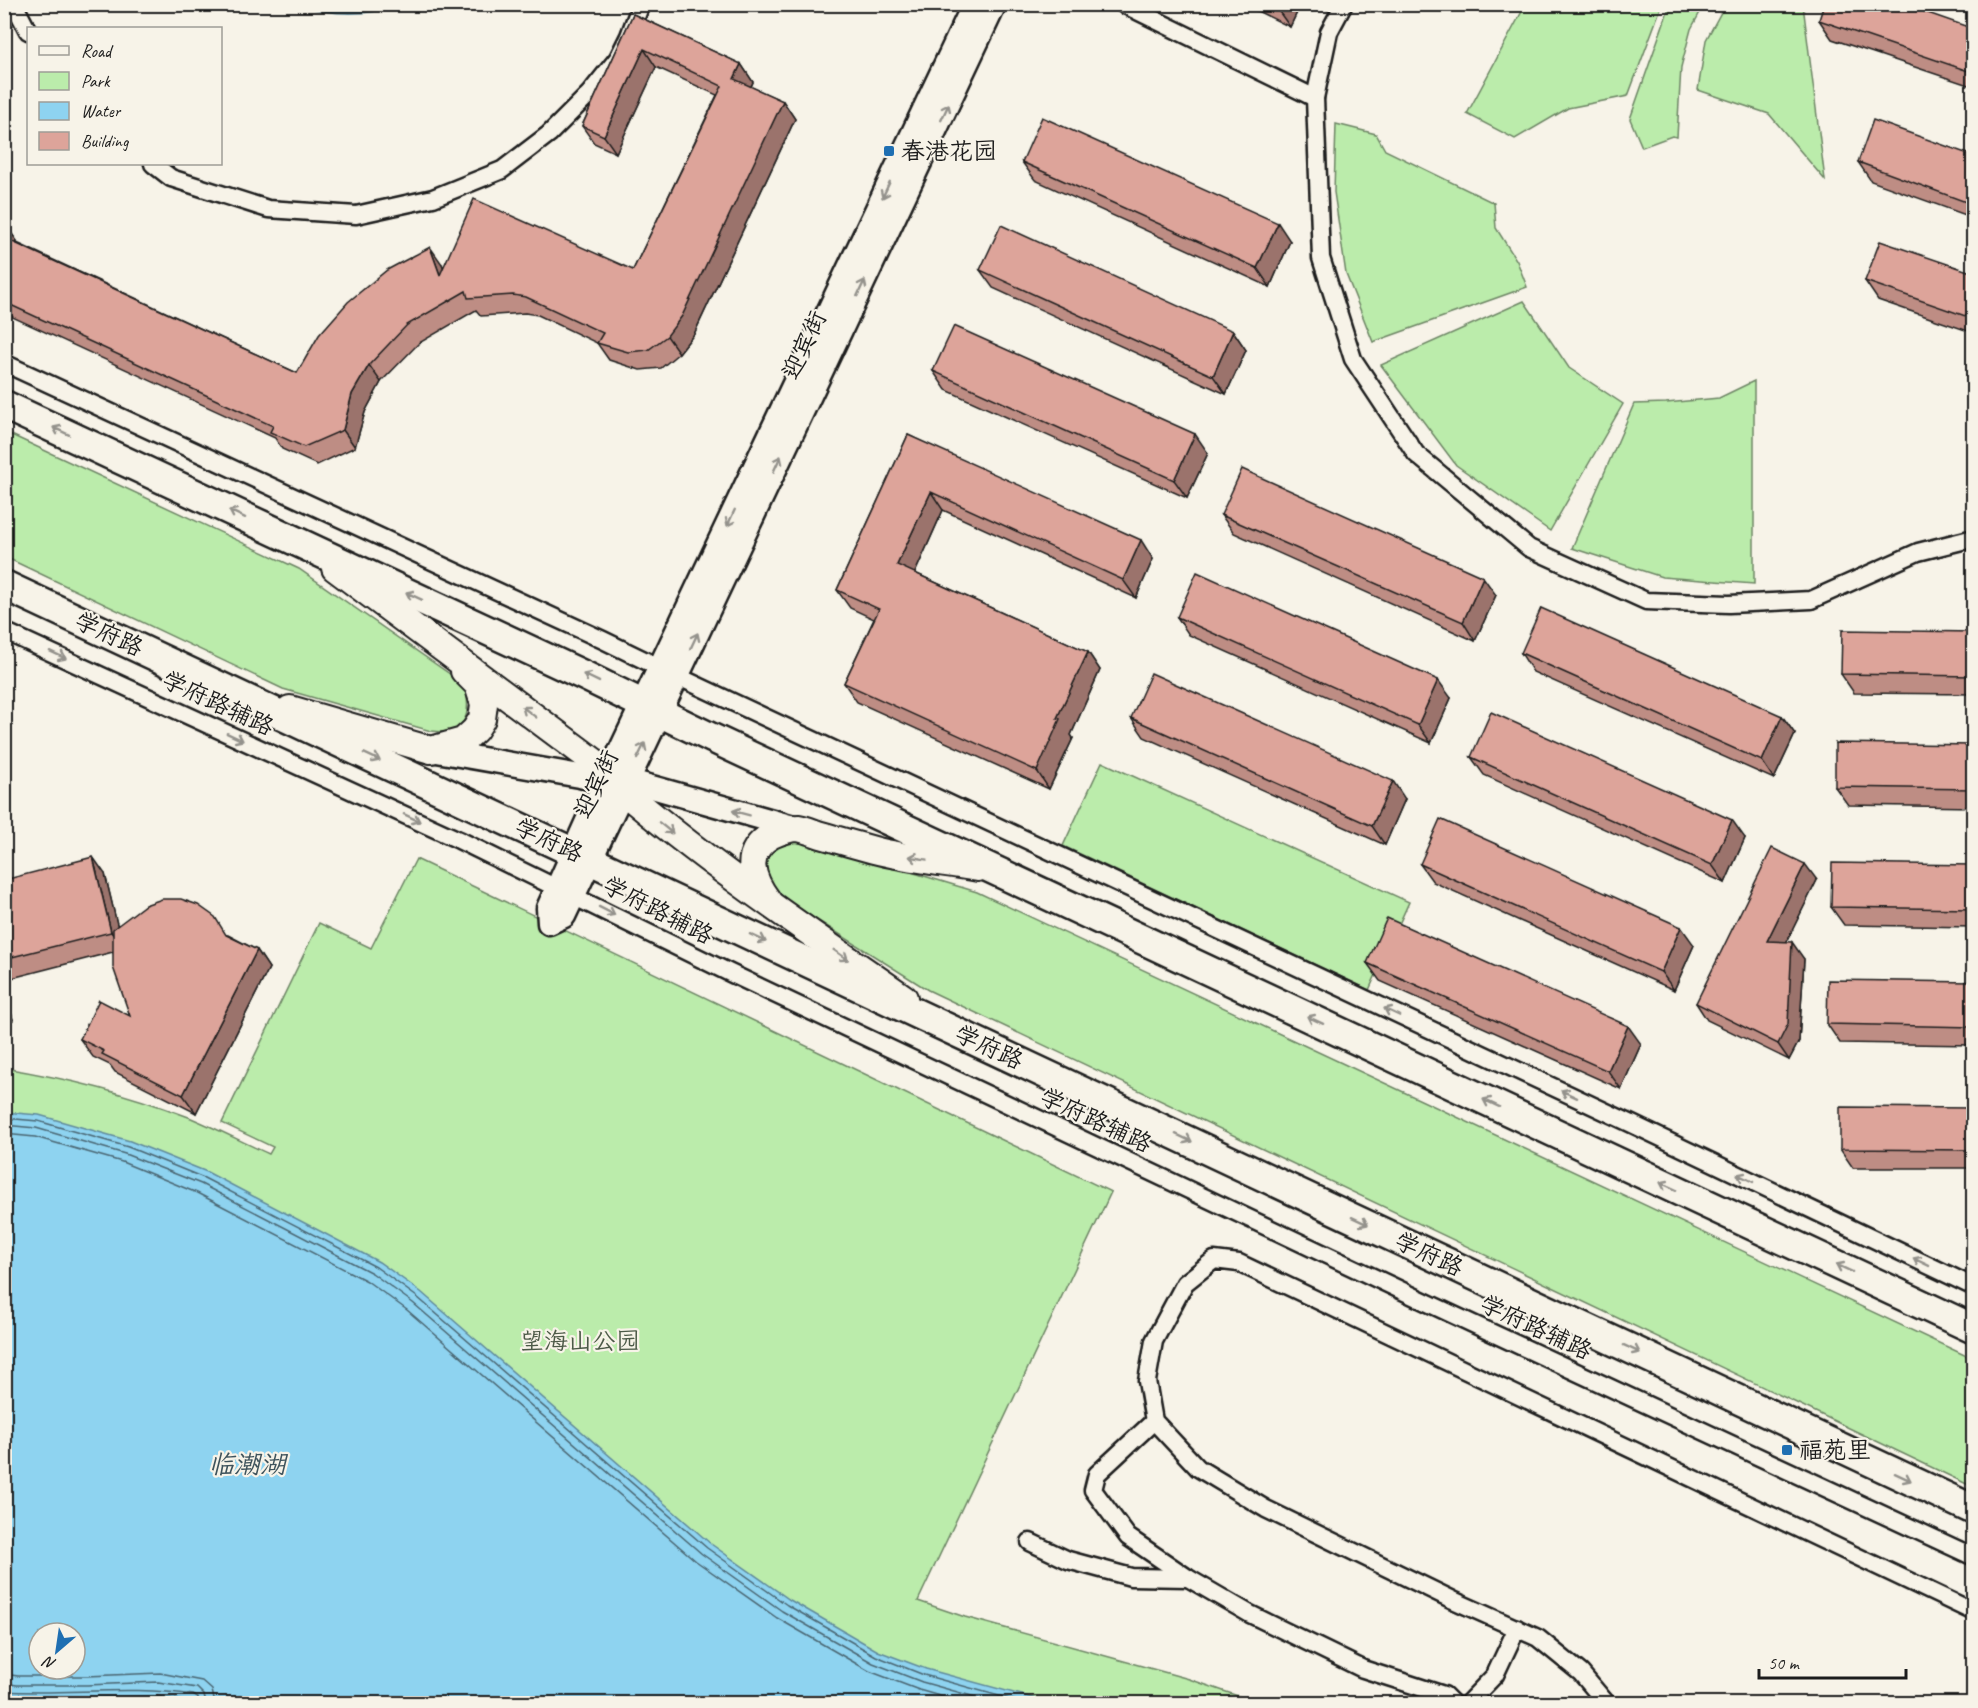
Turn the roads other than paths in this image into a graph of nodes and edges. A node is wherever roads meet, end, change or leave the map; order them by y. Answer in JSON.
{"nodes":[{"id":1,"x":14,"y":4,"type":"edge"},
{"id":2,"x":641,"y":4,"type":"edge"},
{"id":3,"x":974,"y":4,"type":"edge"},
{"id":4,"x":996,"y":4,"type":"edge"},
{"id":5,"x":1123,"y":4,"type":"edge"},
{"id":6,"x":1344,"y":4,"type":"edge"},
{"id":7,"x":27,"y":29,"type":"edge"},
{"id":8,"x":1315,"y":98,"type":"junction"},
{"id":9,"x":154,"y":165,"type":"edge"},
{"id":10,"x":4,"y":363,"type":"edge"},
{"id":11,"x":4,"y":405,"type":"edge"},
{"id":12,"x":1974,"y":538,"type":"edge"},
{"id":13,"x":306,"y":546,"type":"junction"},
{"id":14,"x":4,"y":585,"type":"edge"},
{"id":15,"x":4,"y":631,"type":"edge"},
{"id":16,"x":438,"y":644,"type":"junction"},
{"id":17,"x":669,"y":672,"type":"junction"},
{"id":18,"x":243,"y":696,"type":"junction"},
{"id":19,"x":651,"y":708,"type":"junction"},
{"id":20,"x":431,"y":750,"type":"junction"},
{"id":21,"x":616,"y":781,"type":"junction"},
{"id":22,"x":797,"y":828,"type":"junction"},
{"id":23,"x":582,"y":855,"type":"junction"},
{"id":24,"x":996,"y":871,"type":"junction"},
{"id":25,"x":565,"y":891,"type":"junction"},
{"id":26,"x":772,"y":907,"type":"junction"},
{"id":27,"x":941,"y":1024,"type":"junction"},
{"id":28,"x":1974,"y":1287,"type":"edge"},
{"id":29,"x":1974,"y":1329,"type":"edge"},
{"id":30,"x":1155,"y":1421,"type":"junction"},
{"id":31,"x":1974,"y":1510,"type":"edge"},
{"id":32,"x":1030,"y":1542,"type":"dead end"},
{"id":33,"x":1974,"y":1557,"type":"edge"},
{"id":34,"x":1188,"y":1578,"type":"junction"},
{"id":35,"x":1974,"y":1612,"type":"edge"},
{"id":36,"x":1517,"y":1628,"type":"junction"},
{"id":37,"x":1453,"y":1704,"type":"edge"},
{"id":38,"x":1467,"y":1704,"type":"edge"},
{"id":39,"x":1607,"y":1704,"type":"edge"}],
"edges":[{"from":1,"to":7,"type":"street"},
{"from":2,"to":9,"type":"street"},
{"from":3,"to":17,"type":"main road","name":"迎宾街","one_way":true},
{"from":17,"to":4,"type":"main road","name":"迎宾街","one_way":true},
{"from":5,"to":8,"type":"street"},
{"from":6,"to":8,"type":"street"},
{"from":8,"to":12,"type":"street"},
{"from":10,"to":17,"type":"street"},
{"from":13,"to":11,"type":"highway","one_way":true},
{"from":13,"to":16,"type":"main road"},
{"from":19,"to":13,"type":"highway","one_way":true},
{"from":14,"to":18,"type":"highway","name":"学府路"},
{"from":15,"to":25,"type":"street","name":"学府路辅路","one_way":true},
{"from":16,"to":20,"type":"main road"},
{"from":21,"to":16,"type":"main road","one_way":true},
{"from":17,"to":19,"type":"main road","name":"迎宾街"},
{"from":28,"to":17,"type":"street","one_way":true},
{"from":18,"to":20,"type":"main road"},
{"from":18,"to":23,"type":"highway","name":"学府路","one_way":true},
{"from":19,"to":21,"type":"main road","name":"迎宾街"},
{"from":19,"to":24,"type":"highway"},
{"from":20,"to":21,"type":"main road"},
{"from":22,"to":21,"type":"main road","one_way":true},
{"from":21,"to":23,"type":"main road","name":"迎宾街"},
{"from":21,"to":26,"type":"main road","one_way":true},
{"from":24,"to":22,"type":"main road","one_way":true},
{"from":22,"to":26,"type":"main road"},
{"from":23,"to":25,"type":"main road","name":"迎宾街"},
{"from":23,"to":27,"type":"highway","name":"学府路","one_way":true},
{"from":29,"to":24,"type":"highway","one_way":true},
{"from":25,"to":33,"type":"street","name":"学府路辅路","one_way":true},
{"from":26,"to":27,"type":"main road","one_way":true},
{"from":27,"to":31,"type":"highway","name":"学府路","one_way":true},
{"from":30,"to":34,"type":"street"},
{"from":30,"to":35,"type":"street"},
{"from":30,"to":36,"type":"street"},
{"from":32,"to":34,"type":"street"},
{"from":34,"to":37,"type":"street"},
{"from":36,"to":38,"type":"street"},
{"from":36,"to":39,"type":"street"}]}
